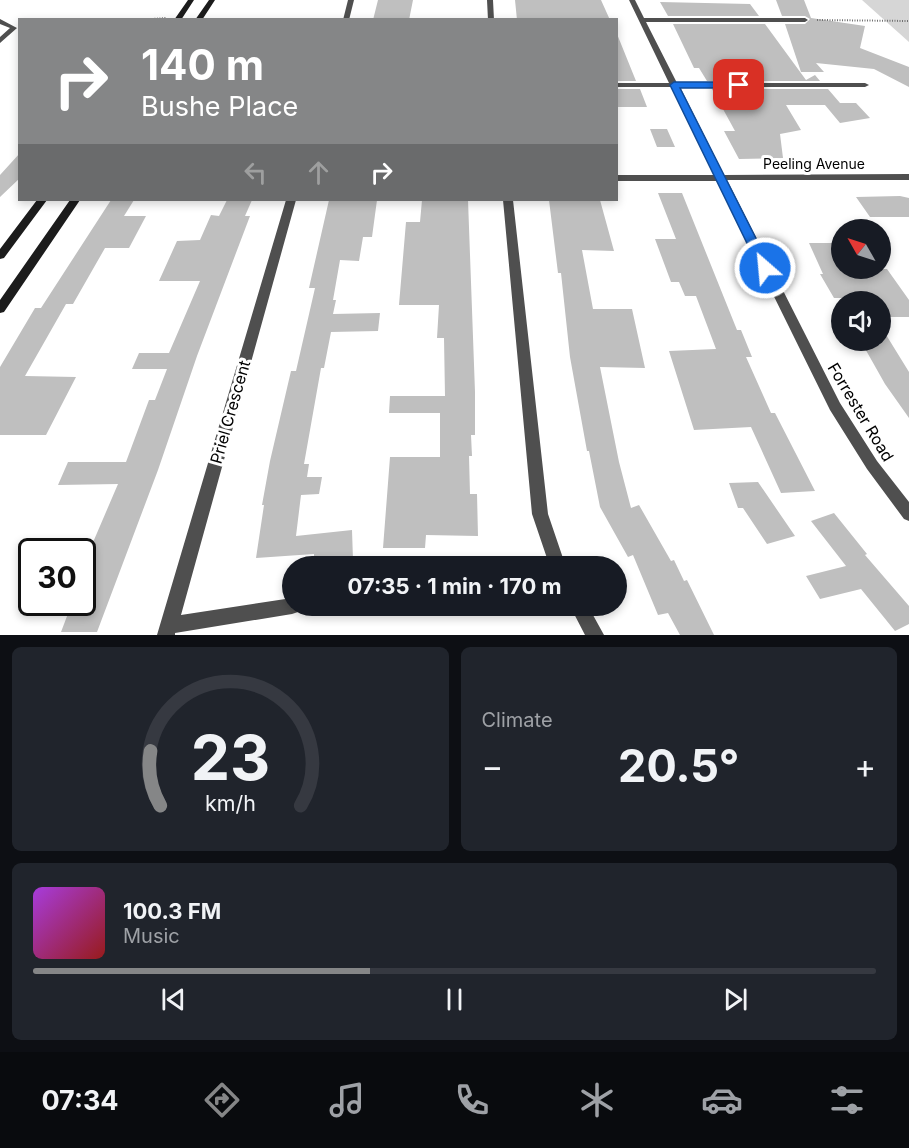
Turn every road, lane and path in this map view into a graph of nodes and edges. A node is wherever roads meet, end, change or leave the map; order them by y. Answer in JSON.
{"nodes":[{"id":1,"x":191,"y":0,"type":"edge"},
{"id":2,"x":212,"y":0,"type":"edge"},
{"id":3,"x":351,"y":0,"type":"edge"},
{"id":4,"x":490,"y":0,"type":"edge"},
{"id":5,"x":632,"y":0,"type":"edge"},
{"id":6,"x":178,"y":18,"type":"edge"},
{"id":7,"x":199,"y":18,"type":"edge"},
{"id":8,"x":346,"y":18,"type":"edge"},
{"id":9,"x":491,"y":18,"type":"edge"},
{"id":10,"x":642,"y":20,"type":"junction"},
{"id":11,"x":804,"y":20,"type":"dead end"},
{"id":12,"x":824,"y":20,"type":"dead end"},
{"id":13,"x":0,"y":21,"type":"edge"},
{"id":14,"x":909,"y":21,"type":"edge"},
{"id":15,"x":0,"y":41,"type":"edge"},
{"id":16,"x":618,"y":85,"type":"edge"},
{"id":17,"x":674,"y":85,"type":"junction"},
{"id":18,"x":865,"y":85,"type":"dead end"},
{"id":19,"x":719,"y":177,"type":"junction"},
{"id":20,"x":909,"y":177,"type":"edge"},
{"id":21,"x":618,"y":178,"type":"edge"},
{"id":22,"x":41,"y":201,"type":"edge"},
{"id":23,"x":74,"y":201,"type":"edge"},
{"id":24,"x":291,"y":201,"type":"edge"},
{"id":25,"x":508,"y":201,"type":"edge"},
{"id":26,"x":0,"y":256,"type":"edge"},
{"id":27,"x":0,"y":309,"type":"edge"},
{"id":28,"x":909,"y":514,"type":"edge"},
{"id":29,"x":554,"y":556,"type":"edge"},
{"id":30,"x":282,"y":608,"type":"edge"},
{"id":31,"x":585,"y":616,"type":"edge"},
{"id":32,"x":168,"y":630,"type":"edge"},
{"id":33,"x":595,"y":635,"type":"edge"}],
"edges":[{"from":1,"to":6,"type":"main road"},
{"from":2,"to":7,"type":"main road"},
{"from":3,"to":8,"type":"street"},
{"from":4,"to":9,"type":"street"},
{"from":5,"to":10,"type":"street","name":"Forrester Road"},
{"from":10,"to":11,"type":"street"},
{"from":10,"to":17,"type":"street","name":"Forrester Road"},
{"from":12,"to":14,"type":"path"},
{"from":13,"to":15,"type":"street"},
{"from":16,"to":17,"type":"street"},
{"from":17,"to":18,"type":"street"},
{"from":17,"to":19,"type":"street","name":"Forrester Road"},
{"from":19,"to":20,"type":"street","name":"Peeling Avenue"},
{"from":19,"to":21,"type":"street"},
{"from":19,"to":28,"type":"street","name":"Forrester Road"},
{"from":22,"to":26,"type":"main road"},
{"from":23,"to":27,"type":"main road"},
{"from":24,"to":32,"type":"street","name":"Priel Crescent"},
{"from":25,"to":29,"type":"street"},
{"from":30,"to":32,"type":"street"},
{"from":31,"to":33,"type":"street"}]}
